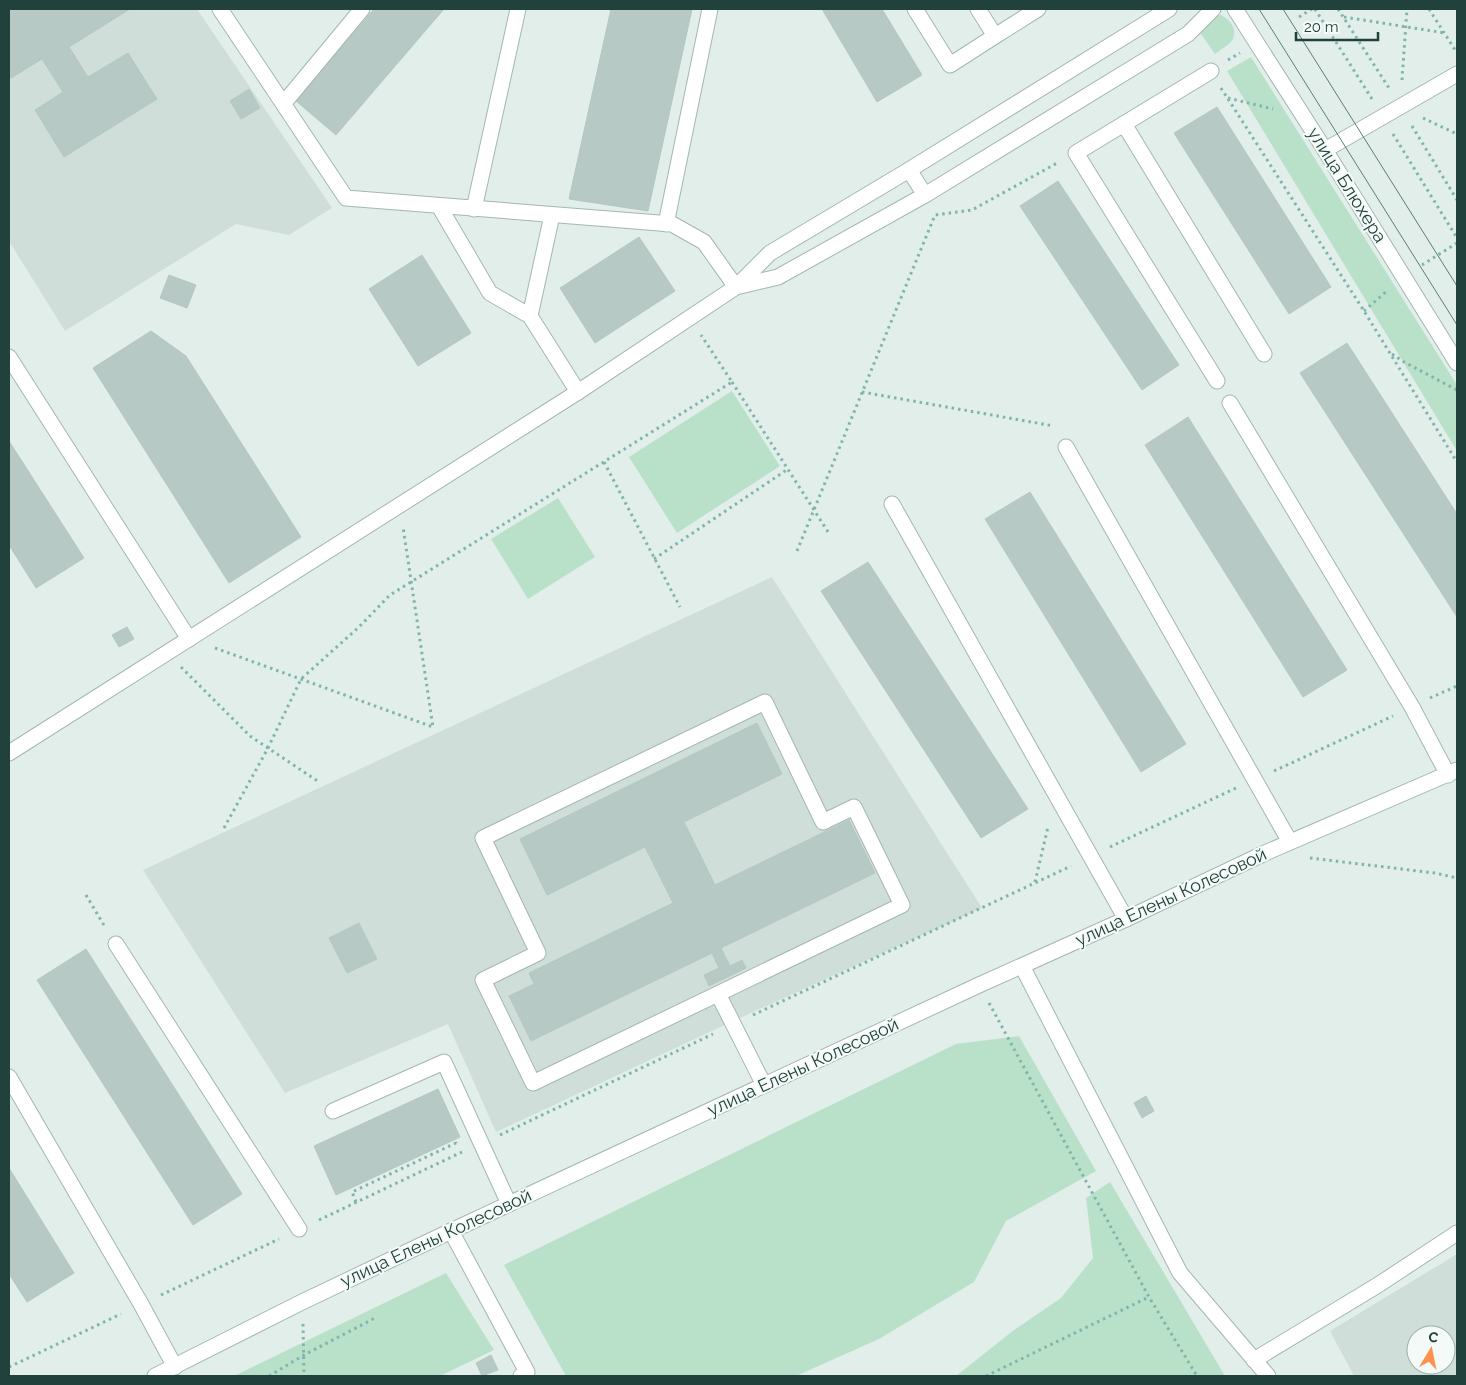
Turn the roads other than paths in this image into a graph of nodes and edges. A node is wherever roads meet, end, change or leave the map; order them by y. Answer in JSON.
{"nodes":[{"id":1,"x":220,"y":9,"type":"edge"},
{"id":2,"x":362,"y":9,"type":"edge"},
{"id":3,"x":518,"y":9,"type":"edge"},
{"id":4,"x":710,"y":9,"type":"edge"},
{"id":5,"x":916,"y":9,"type":"edge"},
{"id":6,"x":978,"y":9,"type":"edge"},
{"id":7,"x":1038,"y":9,"type":"edge"},
{"id":8,"x":1169,"y":9,"type":"edge"},
{"id":9,"x":1213,"y":9,"type":"edge"},
{"id":10,"x":1235,"y":9,"type":"edge"},
{"id":11,"x":996,"y":36,"type":"junction"},
{"id":12,"x":1211,"y":71,"type":"road end"},
{"id":13,"x":1457,"y":74,"type":"edge"},
{"id":14,"x":284,"y":104,"type":"junction"},
{"id":15,"x":1124,"y":124,"type":"junction"},
{"id":16,"x":1326,"y":150,"type":"junction"},
{"id":17,"x":909,"y":170,"type":"junction"},
{"id":18,"x":925,"y":195,"type":"junction"},
{"id":19,"x":439,"y":206,"type":"junction"},
{"id":20,"x":474,"y":209,"type":"junction"},
{"id":21,"x":552,"y":215,"type":"junction"},
{"id":22,"x":666,"y":224,"type":"junction"},
{"id":23,"x":736,"y":287,"type":"junction"},
{"id":24,"x":530,"y":316,"type":"junction"},
{"id":25,"x":1264,"y":354,"type":"dead end"},
{"id":26,"x":9,"y":357,"type":"edge"},
{"id":27,"x":1457,"y":363,"type":"edge"},
{"id":28,"x":1217,"y":381,"type":"dead end"},
{"id":29,"x":578,"y":392,"type":"junction"},
{"id":30,"x":1230,"y":404,"type":"dead end"},
{"id":31,"x":1066,"y":447,"type":"dead end"},
{"id":32,"x":892,"y":504,"type":"dead end"},
{"id":33,"x":189,"y":639,"type":"junction"},
{"id":34,"x":9,"y":753,"type":"edge"},
{"id":35,"x":1453,"y":772,"type":"edge"},
{"id":36,"x":1290,"y":842,"type":"junction"},
{"id":37,"x":1126,"y":919,"type":"junction"},
{"id":38,"x":116,"y":944,"type":"road end"},
{"id":39,"x":1022,"y":966,"type":"junction"},
{"id":40,"x":718,"y":994,"type":"junction"},
{"id":41,"x":9,"y":1077,"type":"edge"},
{"id":42,"x":764,"y":1085,"type":"junction"},
{"id":43,"x":333,"y":1111,"type":"dead end"},
{"id":44,"x":509,"y":1204,"type":"junction"},
{"id":45,"x":299,"y":1229,"type":"dead end"},
{"id":46,"x":451,"y":1231,"type":"junction"},
{"id":47,"x":1457,"y":1234,"type":"edge"},
{"id":48,"x":1254,"y":1360,"type":"junction"},
{"id":49,"x":175,"y":1367,"type":"junction"},
{"id":50,"x":526,"y":1375,"type":"edge"},
{"id":51,"x":155,"y":1376,"type":"edge"},
{"id":52,"x":1268,"y":1376,"type":"edge"}],
"edges":[{"from":1,"to":14,"type":"street"},
{"from":2,"to":14,"type":"street"},
{"from":3,"to":20,"type":"street"},
{"from":4,"to":22,"type":"street"},
{"from":5,"to":11,"type":"street"},
{"from":6,"to":11,"type":"street"},
{"from":7,"to":11,"type":"street"},
{"from":8,"to":17,"type":"street"},
{"from":9,"to":18,"type":"street"},
{"from":10,"to":16,"type":"street","name":"улица Блюхера"},
{"from":12,"to":15,"type":"street"},
{"from":13,"to":16,"type":"street"},
{"from":14,"to":19,"type":"street"},
{"from":15,"to":25,"type":"street"},
{"from":15,"to":28,"type":"street"},
{"from":16,"to":27,"type":"street","name":"улица Блюхера"},
{"from":17,"to":18,"type":"street"},
{"from":17,"to":23,"type":"street"},
{"from":18,"to":23,"type":"street"},
{"from":19,"to":20,"type":"street"},
{"from":19,"to":24,"type":"street"},
{"from":20,"to":21,"type":"street"},
{"from":21,"to":22,"type":"street"},
{"from":21,"to":24,"type":"street"},
{"from":22,"to":23,"type":"street"},
{"from":23,"to":29,"type":"street"},
{"from":24,"to":29,"type":"street"},
{"from":26,"to":33,"type":"street"},
{"from":29,"to":33,"type":"street"},
{"from":30,"to":35,"type":"street"},
{"from":31,"to":36,"type":"street"},
{"from":32,"to":37,"type":"street"},
{"from":33,"to":34,"type":"street"},
{"from":35,"to":36,"type":"street","name":"улица Елены Колесовой"},
{"from":36,"to":37,"type":"street","name":"улица Елены Колесовой"},
{"from":37,"to":39,"type":"street","name":"улица Елены Колесовой"},
{"from":38,"to":45,"type":"street"},
{"from":39,"to":42,"type":"street","name":"улица Елены Колесовой"},
{"from":39,"to":48,"type":"street"},
{"from":40,"to":40,"type":"street"},
{"from":40,"to":42,"type":"street"},
{"from":41,"to":49,"type":"street"},
{"from":42,"to":44,"type":"street","name":"улица Елены Колесовой"},
{"from":43,"to":44,"type":"street"},
{"from":44,"to":46,"type":"street","name":"улица Елены Колесовой"},
{"from":46,"to":49,"type":"street","name":"улица Елены Колесовой"},
{"from":46,"to":50,"type":"street"},
{"from":47,"to":48,"type":"street"},
{"from":48,"to":52,"type":"street"},
{"from":49,"to":51,"type":"street","name":"улица Елены Колесовой"}]}
